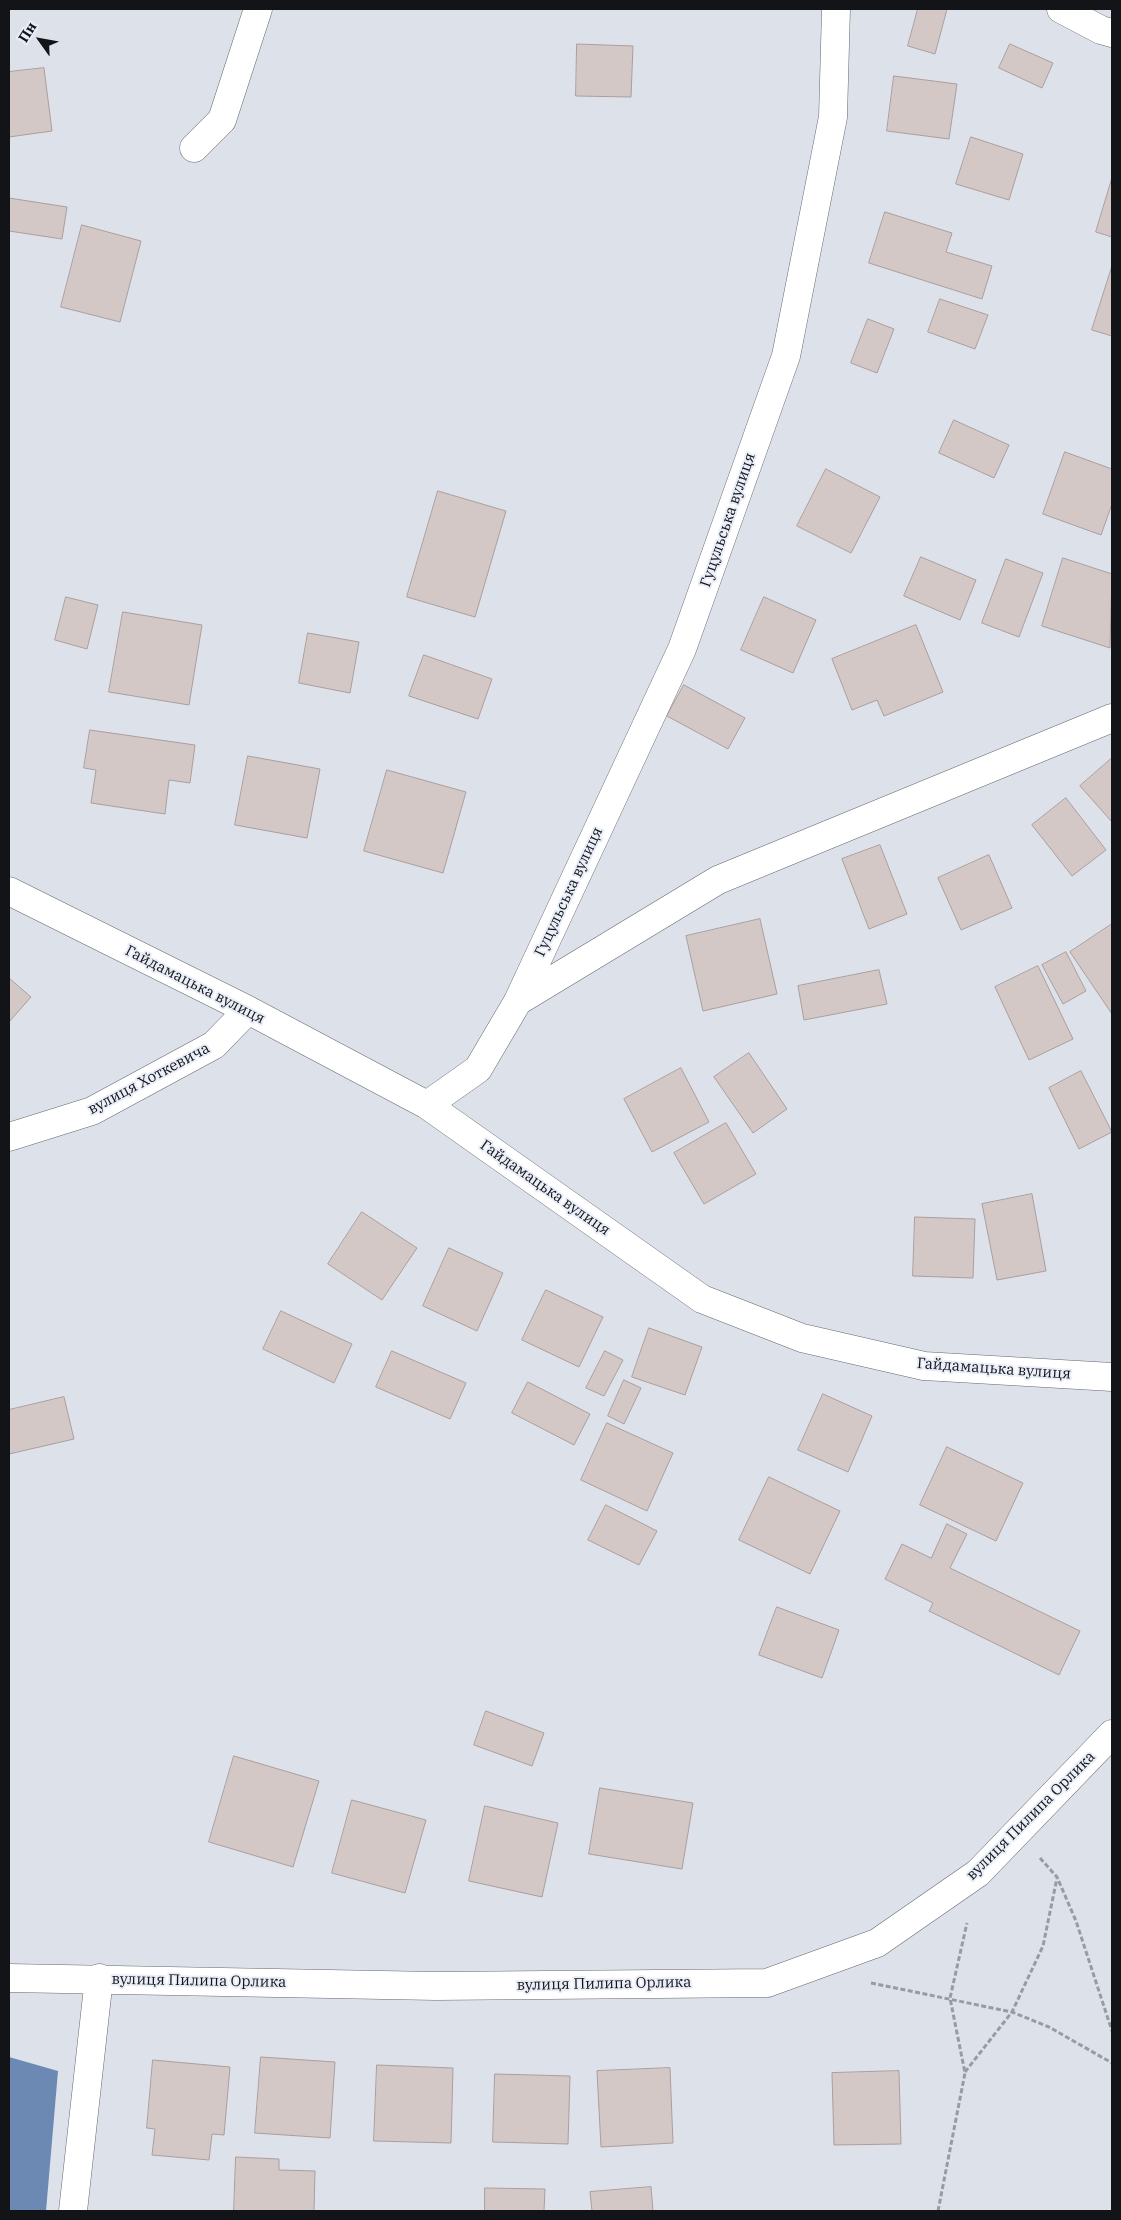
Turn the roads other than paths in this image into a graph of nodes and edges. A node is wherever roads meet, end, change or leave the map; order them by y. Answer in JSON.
{"nodes":[{"id":1,"x":258,"y":9,"type":"edge"},
{"id":2,"x":836,"y":9,"type":"edge"},
{"id":3,"x":1061,"y":9,"type":"edge"},
{"id":4,"x":1112,"y":33,"type":"edge"},
{"id":5,"x":194,"y":148,"type":"dead end"},
{"id":6,"x":1112,"y":718,"type":"edge"},
{"id":7,"x":9,"y":891,"type":"edge"},
{"id":8,"x":518,"y":1001,"type":"junction"},
{"id":9,"x":248,"y":1010,"type":"junction"},
{"id":10,"x":427,"y":1105,"type":"junction"},
{"id":11,"x":9,"y":1137,"type":"edge"},
{"id":12,"x":1112,"y":1377,"type":"edge"},
{"id":13,"x":1112,"y":1734,"type":"edge"},
{"id":14,"x":9,"y":1978,"type":"edge"},
{"id":15,"x":99,"y":1978,"type":"junction"},
{"id":16,"x":73,"y":2211,"type":"edge"}],
"edges":[{"from":1,"to":5,"type":"street"},
{"from":2,"to":8,"type":"street","name":"Гуцульська вулиця"},
{"from":3,"to":4,"type":"street"},
{"from":6,"to":8,"type":"street","name":"Гуцульська вулиця"},
{"from":7,"to":9,"type":"street","name":"Гайдамацька вулиця"},
{"from":8,"to":10,"type":"street","name":"Гуцульська вулиця"},
{"from":9,"to":10,"type":"street","name":"Гайдамацька вулиця"},
{"from":9,"to":11,"type":"street","name":"вулиця Хоткевича"},
{"from":10,"to":12,"type":"street","name":"Гайдамацька вулиця"},
{"from":13,"to":15,"type":"street","name":"вулиця Пилипа Орлика"},
{"from":14,"to":15,"type":"street","name":"вулиця Пилипа Орлика"},
{"from":15,"to":16,"type":"street"}]}
